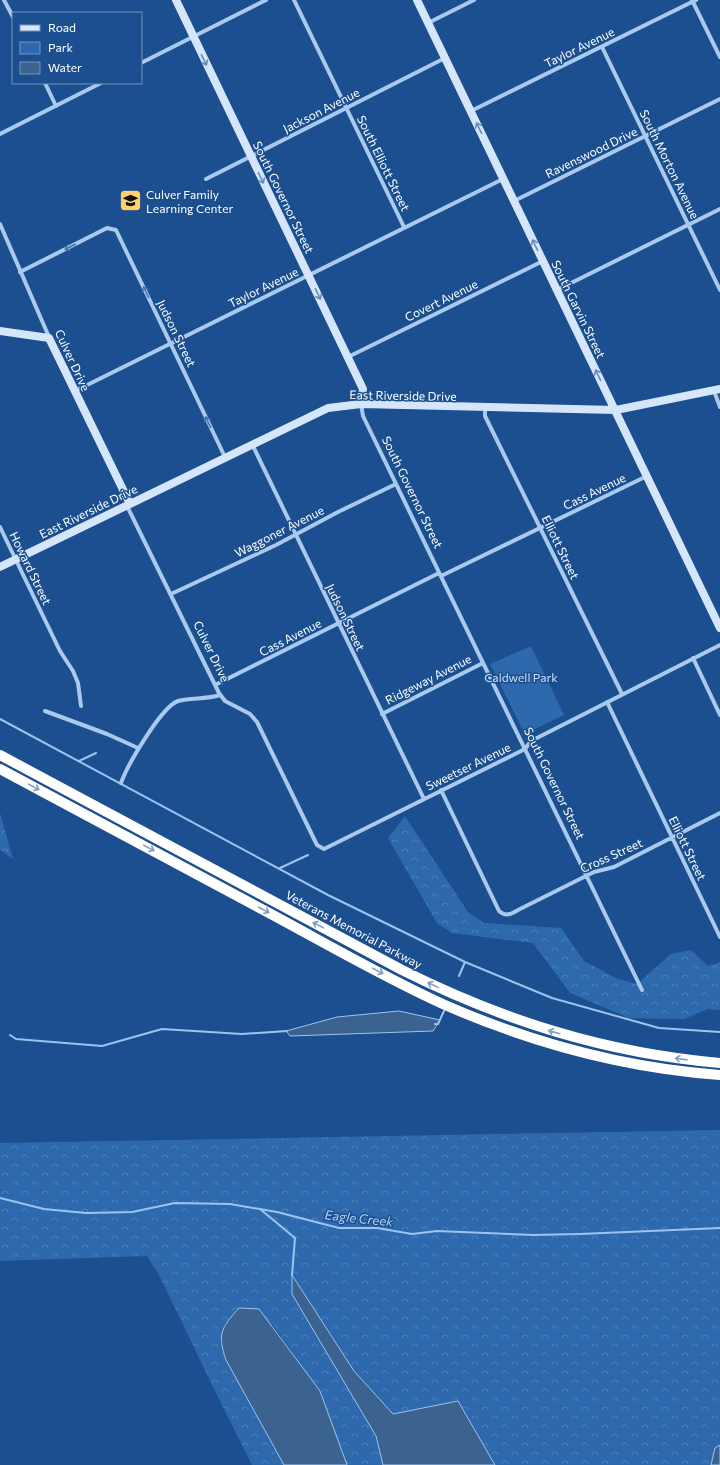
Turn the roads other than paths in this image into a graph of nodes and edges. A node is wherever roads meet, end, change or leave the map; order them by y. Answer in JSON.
{"nodes":[{"id":1,"x":4,"y":0,"type":"edge"},
{"id":2,"x":176,"y":0,"type":"edge"},
{"id":3,"x":266,"y":0,"type":"edge"},
{"id":4,"x":294,"y":0,"type":"edge"},
{"id":5,"x":417,"y":0,"type":"edge"},
{"id":6,"x":474,"y":0,"type":"edge"},
{"id":7,"x":694,"y":1,"type":"edge"},
{"id":8,"x":12,"y":15,"type":"edge"},
{"id":9,"x":428,"y":23,"type":"junction"},
{"id":10,"x":193,"y":37,"type":"junction"},
{"id":11,"x":602,"y":47,"type":"junction"},
{"id":12,"x":720,"y":57,"type":"edge"},
{"id":13,"x":445,"y":58,"type":"junction"},
{"id":14,"x":142,"y":62,"type":"edge"},
{"id":15,"x":45,"y":84,"type":"edge"},
{"id":16,"x":99,"y":84,"type":"edge"},
{"id":17,"x":720,"y":99,"type":"edge"},
{"id":18,"x":56,"y":106,"type":"junction"},
{"id":19,"x":347,"y":108,"type":"junction"},
{"id":20,"x":471,"y":112,"type":"junction"},
{"id":21,"x":0,"y":134,"type":"edge"},
{"id":22,"x":645,"y":136,"type":"junction"},
{"id":23,"x":251,"y":157,"type":"junction"},
{"id":24,"x":206,"y":178,"type":"dead end"},
{"id":25,"x":503,"y":179,"type":"junction"},
{"id":26,"x":514,"y":201,"type":"junction"},
{"id":27,"x":720,"y":209,"type":"edge"},
{"id":28,"x":0,"y":224,"type":"edge"},
{"id":29,"x":688,"y":225,"type":"junction"},
{"id":30,"x":404,"y":227,"type":"junction"},
{"id":31,"x":543,"y":261,"type":"junction"},
{"id":32,"x":20,"y":272,"type":"junction"},
{"id":33,"x":309,"y":276,"type":"junction"},
{"id":34,"x":557,"y":290,"type":"junction"},
{"id":35,"x":720,"y":290,"type":"edge"},
{"id":36,"x":0,"y":331,"type":"edge"},
{"id":37,"x":49,"y":338,"type":"junction"},
{"id":38,"x":171,"y":344,"type":"junction"},
{"id":39,"x":348,"y":357,"type":"junction"},
{"id":40,"x":717,"y":389,"type":"edge"},
{"id":41,"x":75,"y":391,"type":"junction"},
{"id":42,"x":361,"y":404,"type":"junction"},
{"id":43,"x":720,"y":407,"type":"edge"},
{"id":44,"x":485,"y":408,"type":"junction"},
{"id":45,"x":616,"y":410,"type":"junction"},
{"id":46,"x":252,"y":443,"type":"junction"},
{"id":47,"x":225,"y":457,"type":"junction"},
{"id":48,"x":647,"y":476,"type":"junction"},
{"id":49,"x":396,"y":484,"type":"junction"},
{"id":50,"x":128,"y":504,"type":"junction"},
{"id":51,"x":0,"y":527,"type":"edge"},
{"id":52,"x":540,"y":528,"type":"junction"},
{"id":53,"x":295,"y":534,"type":"junction"},
{"id":54,"x":16,"y":560,"type":"junction"},
{"id":55,"x":0,"y":567,"type":"edge"},
{"id":56,"x":440,"y":575,"type":"junction"},
{"id":57,"x":171,"y":594,"type":"junction"},
{"id":58,"x":338,"y":623,"type":"junction"},
{"id":59,"x":720,"y":628,"type":"edge"},
{"id":60,"x":720,"y":646,"type":"edge"},
{"id":61,"x":693,"y":658,"type":"junction"},
{"id":62,"x":483,"y":663,"type":"junction"},
{"id":63,"x":215,"y":685,"type":"junction"},
{"id":64,"x":622,"y":694,"type":"junction"},
{"id":65,"x":220,"y":695,"type":"junction"},
{"id":66,"x":607,"y":702,"type":"junction"},
{"id":67,"x":81,"y":706,"type":"dead end"},
{"id":68,"x":45,"y":711,"type":"dead end"},
{"id":69,"x":382,"y":714,"type":"junction"},
{"id":70,"x":720,"y":716,"type":"edge"},
{"id":71,"x":138,"y":748,"type":"junction"},
{"id":72,"x":525,"y":749,"type":"junction"},
{"id":73,"x":0,"y":755,"type":"edge"},
{"id":74,"x":0,"y":769,"type":"edge"},
{"id":75,"x":121,"y":784,"type":"dead end"},
{"id":76,"x":441,"y":790,"type":"junction"},
{"id":77,"x":424,"y":799,"type":"junction"},
{"id":78,"x":720,"y":813,"type":"edge"},
{"id":79,"x":314,"y":836,"type":"joint"},
{"id":80,"x":672,"y":838,"type":"junction"},
{"id":81,"x":586,"y":876,"type":"junction"},
{"id":82,"x":720,"y":937,"type":"edge"},
{"id":83,"x":642,"y":990,"type":"dead end"},
{"id":84,"x":720,"y":1063,"type":"edge"},
{"id":85,"x":720,"y":1075,"type":"edge"}],
"edges":[{"from":1,"to":8,"type":"street"},
{"from":2,"to":10,"type":"street","name":"South Governor Street"},
{"from":3,"to":10,"type":"street"},
{"from":4,"to":19,"type":"street","name":"South Elliott Street"},
{"from":5,"to":9,"type":"street","name":"South Garvin Street"},
{"from":6,"to":9,"type":"street"},
{"from":7,"to":11,"type":"street","name":"Taylor Avenue"},
{"from":7,"to":12,"type":"street"},
{"from":9,"to":13,"type":"street","name":"South Garvin Street"},
{"from":10,"to":14,"type":"street"},
{"from":10,"to":23,"type":"street","name":"South Governor Street","one_way":true},
{"from":11,"to":20,"type":"street","name":"Taylor Avenue"},
{"from":11,"to":22,"type":"street","name":"South Morton Avenue"},
{"from":13,"to":19,"type":"street","name":"Jackson Avenue"},
{"from":13,"to":20,"type":"street","name":"South Garvin Street"},
{"from":15,"to":18,"type":"street"},
{"from":16,"to":18,"type":"street"},
{"from":17,"to":22,"type":"street","name":"Ravenswood Drive"},
{"from":18,"to":21,"type":"street"},
{"from":19,"to":23,"type":"street","name":"Jackson Avenue"},
{"from":19,"to":30,"type":"street","name":"South Elliott Street"},
{"from":25,"to":20,"type":"street","name":"South Garvin Street","one_way":true},
{"from":22,"to":26,"type":"street","name":"Ravenswood Drive"},
{"from":22,"to":29,"type":"street","name":"South Morton Avenue"},
{"from":23,"to":24,"type":"street","name":"Jackson Avenue"},
{"from":23,"to":33,"type":"street","name":"South Governor Street","one_way":true},
{"from":25,"to":26,"type":"street","name":"South Garvin Street"},
{"from":25,"to":30,"type":"street","name":"Taylor Avenue"},
{"from":31,"to":26,"type":"street","name":"South Garvin Street","one_way":true},
{"from":27,"to":29,"type":"street"},
{"from":28,"to":32,"type":"street","name":"Culver Drive"},
{"from":29,"to":34,"type":"street"},
{"from":29,"to":35,"type":"street","name":"South Morton Avenue"},
{"from":30,"to":33,"type":"street","name":"Taylor Avenue"},
{"from":31,"to":34,"type":"street","name":"South Garvin Street"},
{"from":31,"to":39,"type":"street","name":"Covert Avenue"},
{"from":32,"to":37,"type":"street","name":"Culver Drive"},
{"from":38,"to":32,"type":"street","name":"Judson Street","one_way":true},
{"from":33,"to":38,"type":"street","name":"Taylor Avenue"},
{"from":33,"to":39,"type":"street","name":"South Governor Street","one_way":true},
{"from":45,"to":34,"type":"street","name":"South Garvin Street","one_way":true},
{"from":36,"to":37,"type":"street"},
{"from":37,"to":41,"type":"street","name":"Culver Drive"},
{"from":38,"to":41,"type":"street","name":"Taylor Avenue"},
{"from":47,"to":38,"type":"street","name":"Judson Street","one_way":true},
{"from":39,"to":42,"type":"street","name":"South Governor Street"},
{"from":40,"to":43,"type":"street"},
{"from":40,"to":45,"type":"street","name":"East Riverside Drive"},
{"from":41,"to":50,"type":"street","name":"Culver Drive"},
{"from":42,"to":44,"type":"street","name":"East Riverside Drive"},
{"from":42,"to":46,"type":"street","name":"East Riverside Drive"},
{"from":42,"to":49,"type":"street","name":"South Governor Street"},
{"from":44,"to":45,"type":"street","name":"East Riverside Drive"},
{"from":44,"to":52,"type":"street","name":"Elliott Street"},
{"from":45,"to":48,"type":"street","name":"South Garvin Street"},
{"from":46,"to":47,"type":"street","name":"East Riverside Drive"},
{"from":46,"to":53,"type":"street","name":"Judson Street"},
{"from":47,"to":50,"type":"street","name":"East Riverside Drive"},
{"from":48,"to":52,"type":"street","name":"Cass Avenue"},
{"from":48,"to":59,"type":"street","name":"South Garvin Street"},
{"from":49,"to":53,"type":"street","name":"Waggoner Avenue"},
{"from":49,"to":56,"type":"street","name":"South Governor Street"},
{"from":50,"to":54,"type":"street","name":"East Riverside Drive"},
{"from":50,"to":57,"type":"street","name":"Culver Drive"},
{"from":51,"to":54,"type":"street","name":"Howard Street"},
{"from":52,"to":56,"type":"street","name":"Cass Avenue"},
{"from":52,"to":64,"type":"street","name":"Elliott Street"},
{"from":53,"to":57,"type":"street","name":"Waggoner Avenue"},
{"from":53,"to":58,"type":"street","name":"Judson Street"},
{"from":54,"to":55,"type":"street","name":"East Riverside Drive"},
{"from":54,"to":67,"type":"street","name":"Howard Street"},
{"from":56,"to":58,"type":"street","name":"Cass Avenue"},
{"from":56,"to":62,"type":"street","name":"South Governor Street"},
{"from":57,"to":63,"type":"street","name":"Culver Drive"},
{"from":58,"to":63,"type":"street","name":"Cass Avenue"},
{"from":58,"to":69,"type":"street","name":"Judson Street"},
{"from":60,"to":61,"type":"street","name":"Sweetser Avenue"},
{"from":61,"to":64,"type":"street","name":"Sweetser Avenue"},
{"from":61,"to":70,"type":"street"},
{"from":62,"to":69,"type":"street","name":"Ridgeway Avenue"},
{"from":62,"to":72,"type":"street","name":"South Governor Street"},
{"from":63,"to":65,"type":"street","name":"Culver Drive"},
{"from":64,"to":66,"type":"street","name":"Sweetser Avenue"},
{"from":65,"to":71,"type":"street"},
{"from":65,"to":79,"type":"street","name":"Culver Drive"},
{"from":66,"to":72,"type":"street","name":"Sweetser Avenue"},
{"from":66,"to":80,"type":"street","name":"Elliott Street"},
{"from":68,"to":71,"type":"street"},
{"from":69,"to":77,"type":"street","name":"Judson Street"},
{"from":71,"to":75,"type":"street"},
{"from":72,"to":76,"type":"street","name":"Sweetser Avenue"},
{"from":72,"to":81,"type":"street","name":"South Governor Street"},
{"from":84,"to":73,"type":"highway","name":"Veterans Memorial Parkway","one_way":true},
{"from":74,"to":85,"type":"highway","one_way":true},
{"from":76,"to":77,"type":"street","name":"Sweetser Avenue"},
{"from":76,"to":81,"type":"street","name":"Cross Street"},
{"from":77,"to":79,"type":"street","name":"Sweetser Avenue"},
{"from":78,"to":80,"type":"street","name":"Cross Street"},
{"from":80,"to":81,"type":"street","name":"Cross Street"},
{"from":80,"to":82,"type":"street","name":"Elliott Street"},
{"from":81,"to":83,"type":"street","name":"South Governor Street"}]}
